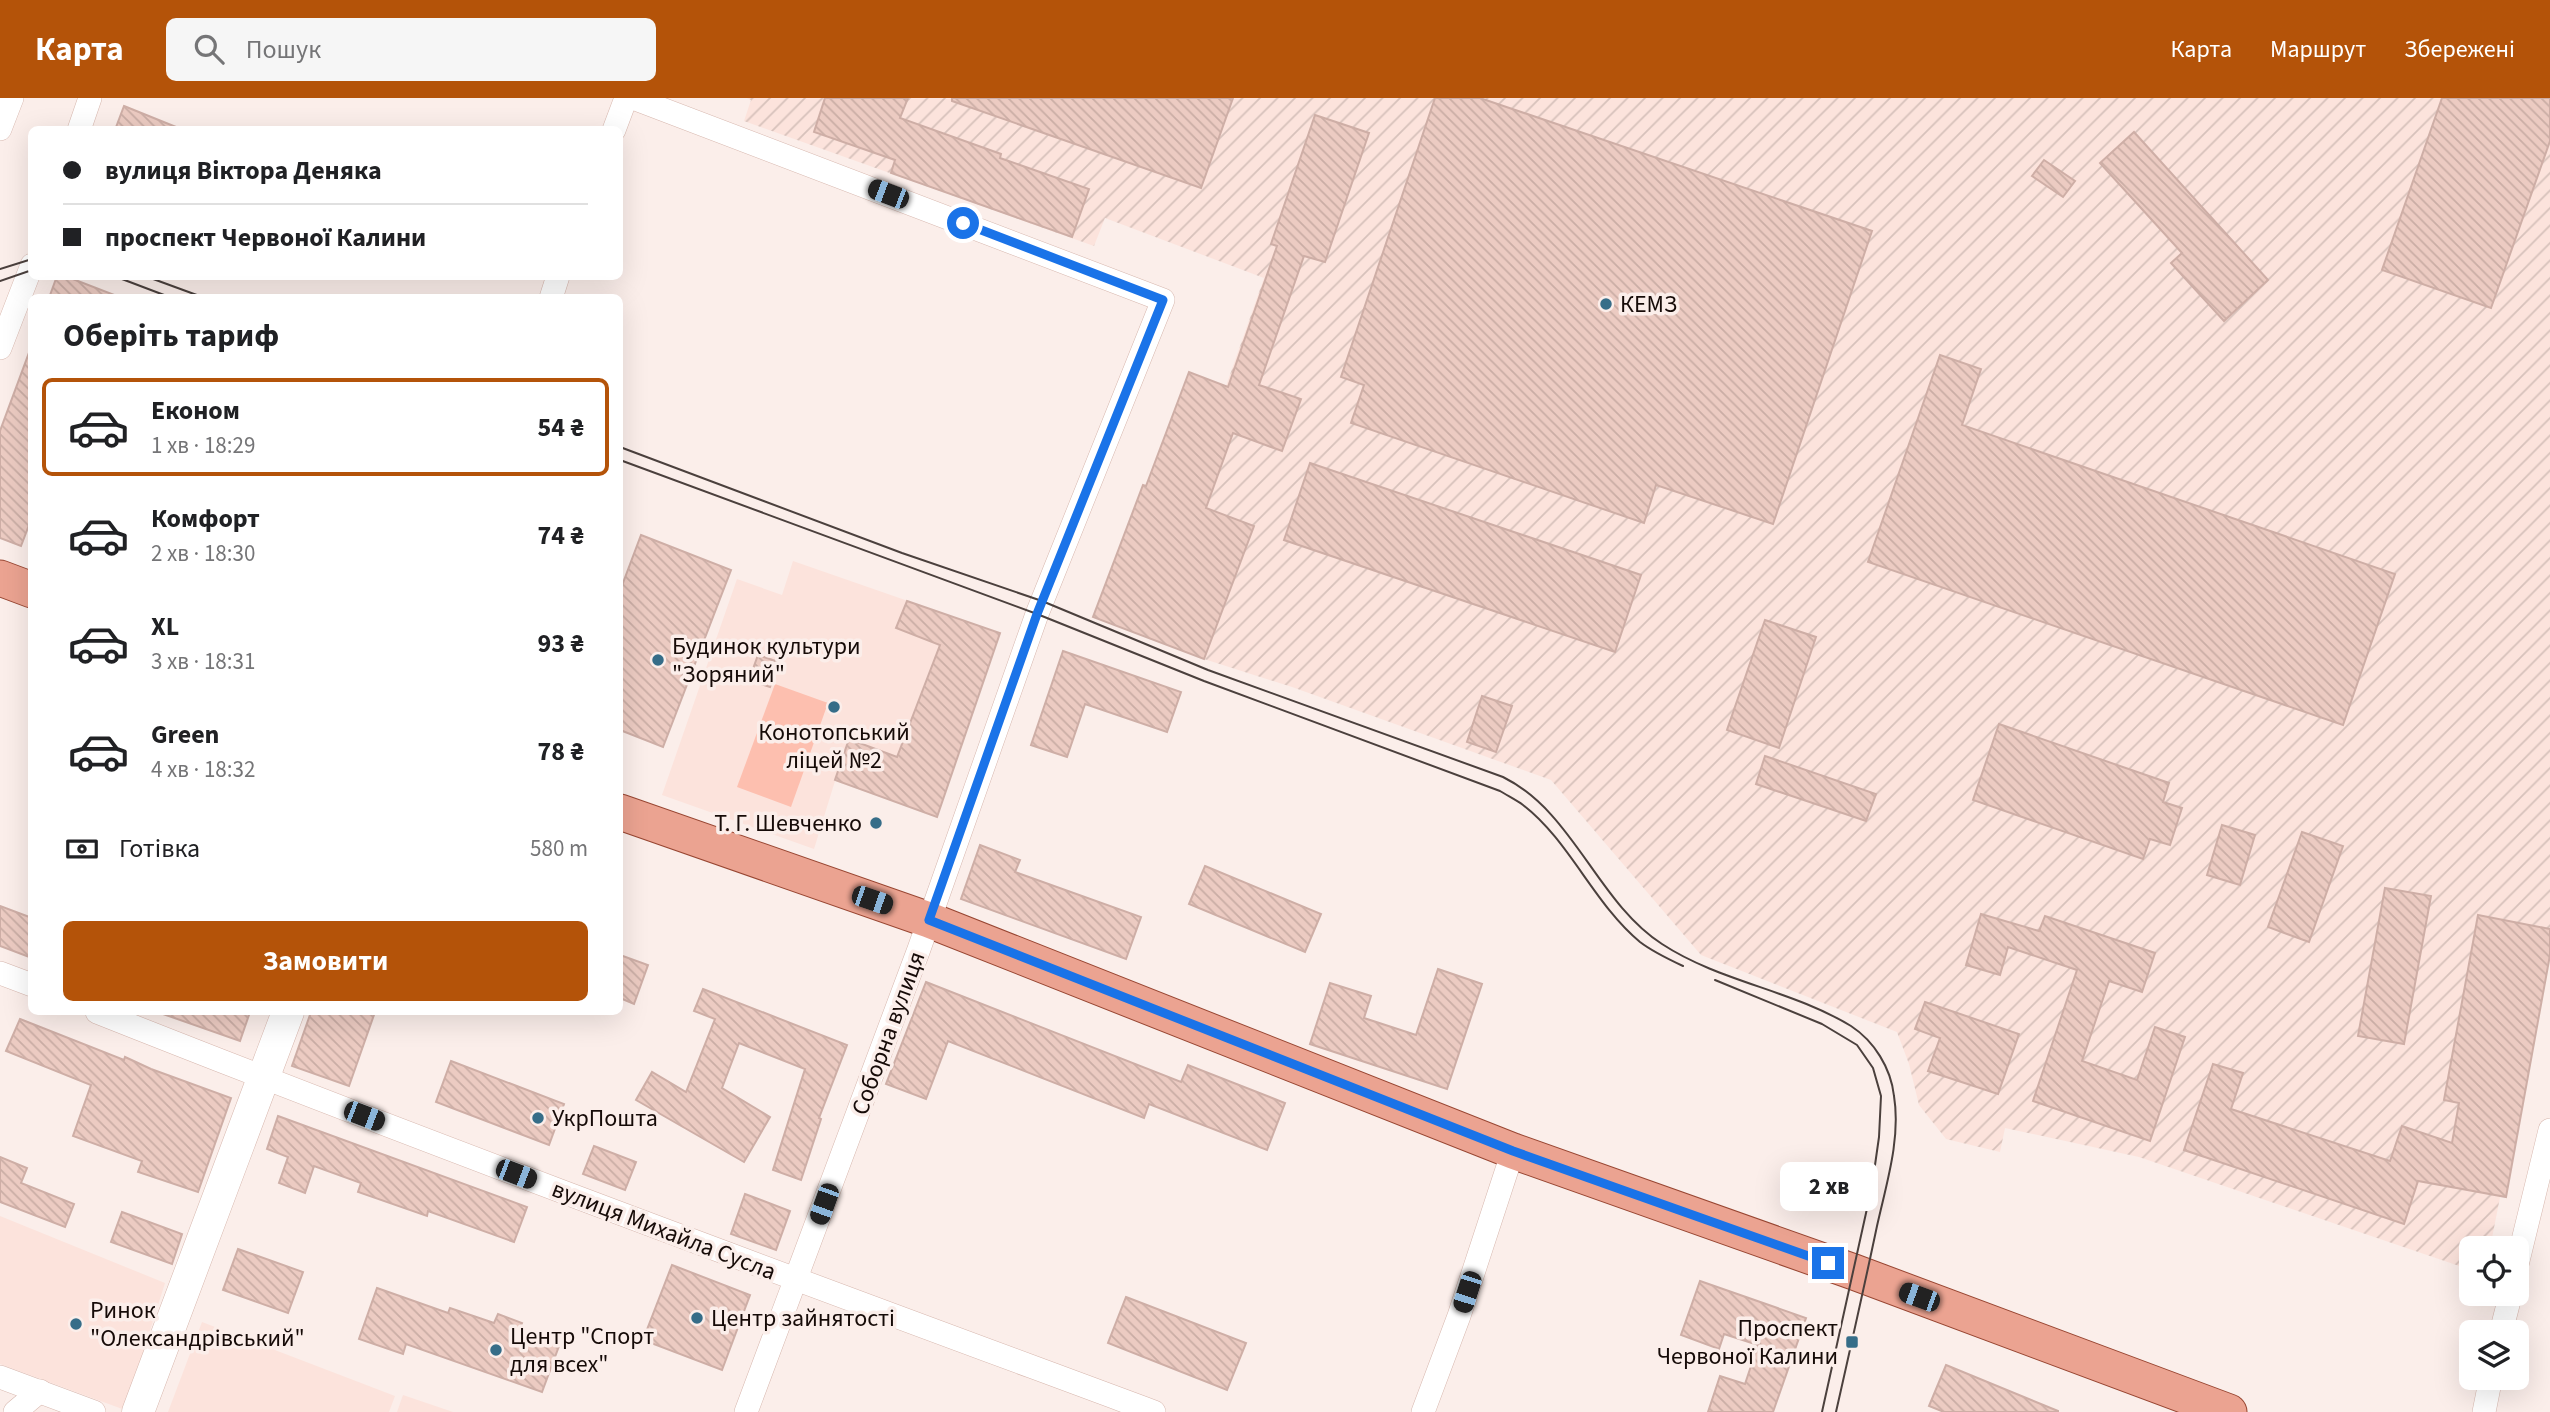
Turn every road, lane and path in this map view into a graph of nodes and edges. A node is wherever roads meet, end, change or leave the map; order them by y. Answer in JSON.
{"nodes":[{"id":1,"x":12,"y":98,"type":"edge"},
{"id":2,"x":90,"y":98,"type":"edge"},
{"id":3,"x":626,"y":98,"type":"edge"},
{"id":4,"x":633,"y":98,"type":"edge"},
{"id":5,"x":80,"y":126,"type":"edge"},
{"id":6,"x":616,"y":126,"type":"edge"},
{"id":7,"x":0,"y":129,"type":"edge"},
{"id":8,"x":28,"y":275,"type":"edge"},
{"id":9,"x":0,"y":348,"type":"edge"},
{"id":10,"x":0,"y":578,"type":"edge"},
{"id":11,"x":28,"y":588,"type":"edge"},
{"id":12,"x":623,"y":813,"type":"edge"},
{"id":13,"x":929,"y":920,"type":"junction"},
{"id":14,"x":0,"y":973,"type":"edge"},
{"id":15,"x":28,"y":984,"type":"edge"},
{"id":16,"x":105,"y":1015,"type":"edge"},
{"id":17,"x":287,"y":1015,"type":"edge"},
{"id":18,"x":262,"y":1077,"type":"junction"},
{"id":19,"x":2550,"y":1130,"type":"edge"},
{"id":20,"x":1513,"y":1151,"type":"junction"},
{"id":21,"x":2524,"y":1236,"type":"edge"},
{"id":22,"x":796,"y":1281,"type":"junction"},
{"id":23,"x":0,"y":1377,"type":"edge"},
{"id":24,"x":2488,"y":1390,"type":"edge"},
{"id":25,"x":40,"y":1391,"type":"junction"},
{"id":26,"x":15,"y":1412,"type":"edge"},
{"id":27,"x":94,"y":1412,"type":"edge"},
{"id":28,"x":138,"y":1412,"type":"edge"},
{"id":29,"x":746,"y":1412,"type":"edge"},
{"id":30,"x":1154,"y":1412,"type":"edge"},
{"id":31,"x":1423,"y":1412,"type":"edge"},
{"id":32,"x":2229,"y":1412,"type":"edge"},
{"id":33,"x":2484,"y":1412,"type":"edge"}],
"edges":[{"from":1,"to":7,"type":"street"},
{"from":2,"to":5,"type":"street"},
{"from":3,"to":6,"type":"street"},
{"from":4,"to":13,"type":"street","name":"Соборна вулиця"},
{"from":8,"to":9,"type":"street"},
{"from":10,"to":11,"type":"main road"},
{"from":12,"to":13,"type":"main road"},
{"from":13,"to":20,"type":"main road"},
{"from":13,"to":22,"type":"street","name":"Соборна вулиця"},
{"from":14,"to":15,"type":"street"},
{"from":16,"to":18,"type":"street","name":"вулиця Михайла Сусла"},
{"from":17,"to":18,"type":"main road"},
{"from":18,"to":22,"type":"street","name":"вулиця Михайла Сусла"},
{"from":18,"to":28,"type":"main road"},
{"from":19,"to":21,"type":"street"},
{"from":20,"to":31,"type":"street"},
{"from":20,"to":32,"type":"main road"},
{"from":22,"to":29,"type":"street","name":"Соборна вулиця"},
{"from":22,"to":30,"type":"street","name":"вулиця Михайла Сусла"},
{"from":23,"to":25,"type":"street"},
{"from":24,"to":33,"type":"street"},
{"from":25,"to":26,"type":"street"},
{"from":25,"to":27,"type":"street"}]}
